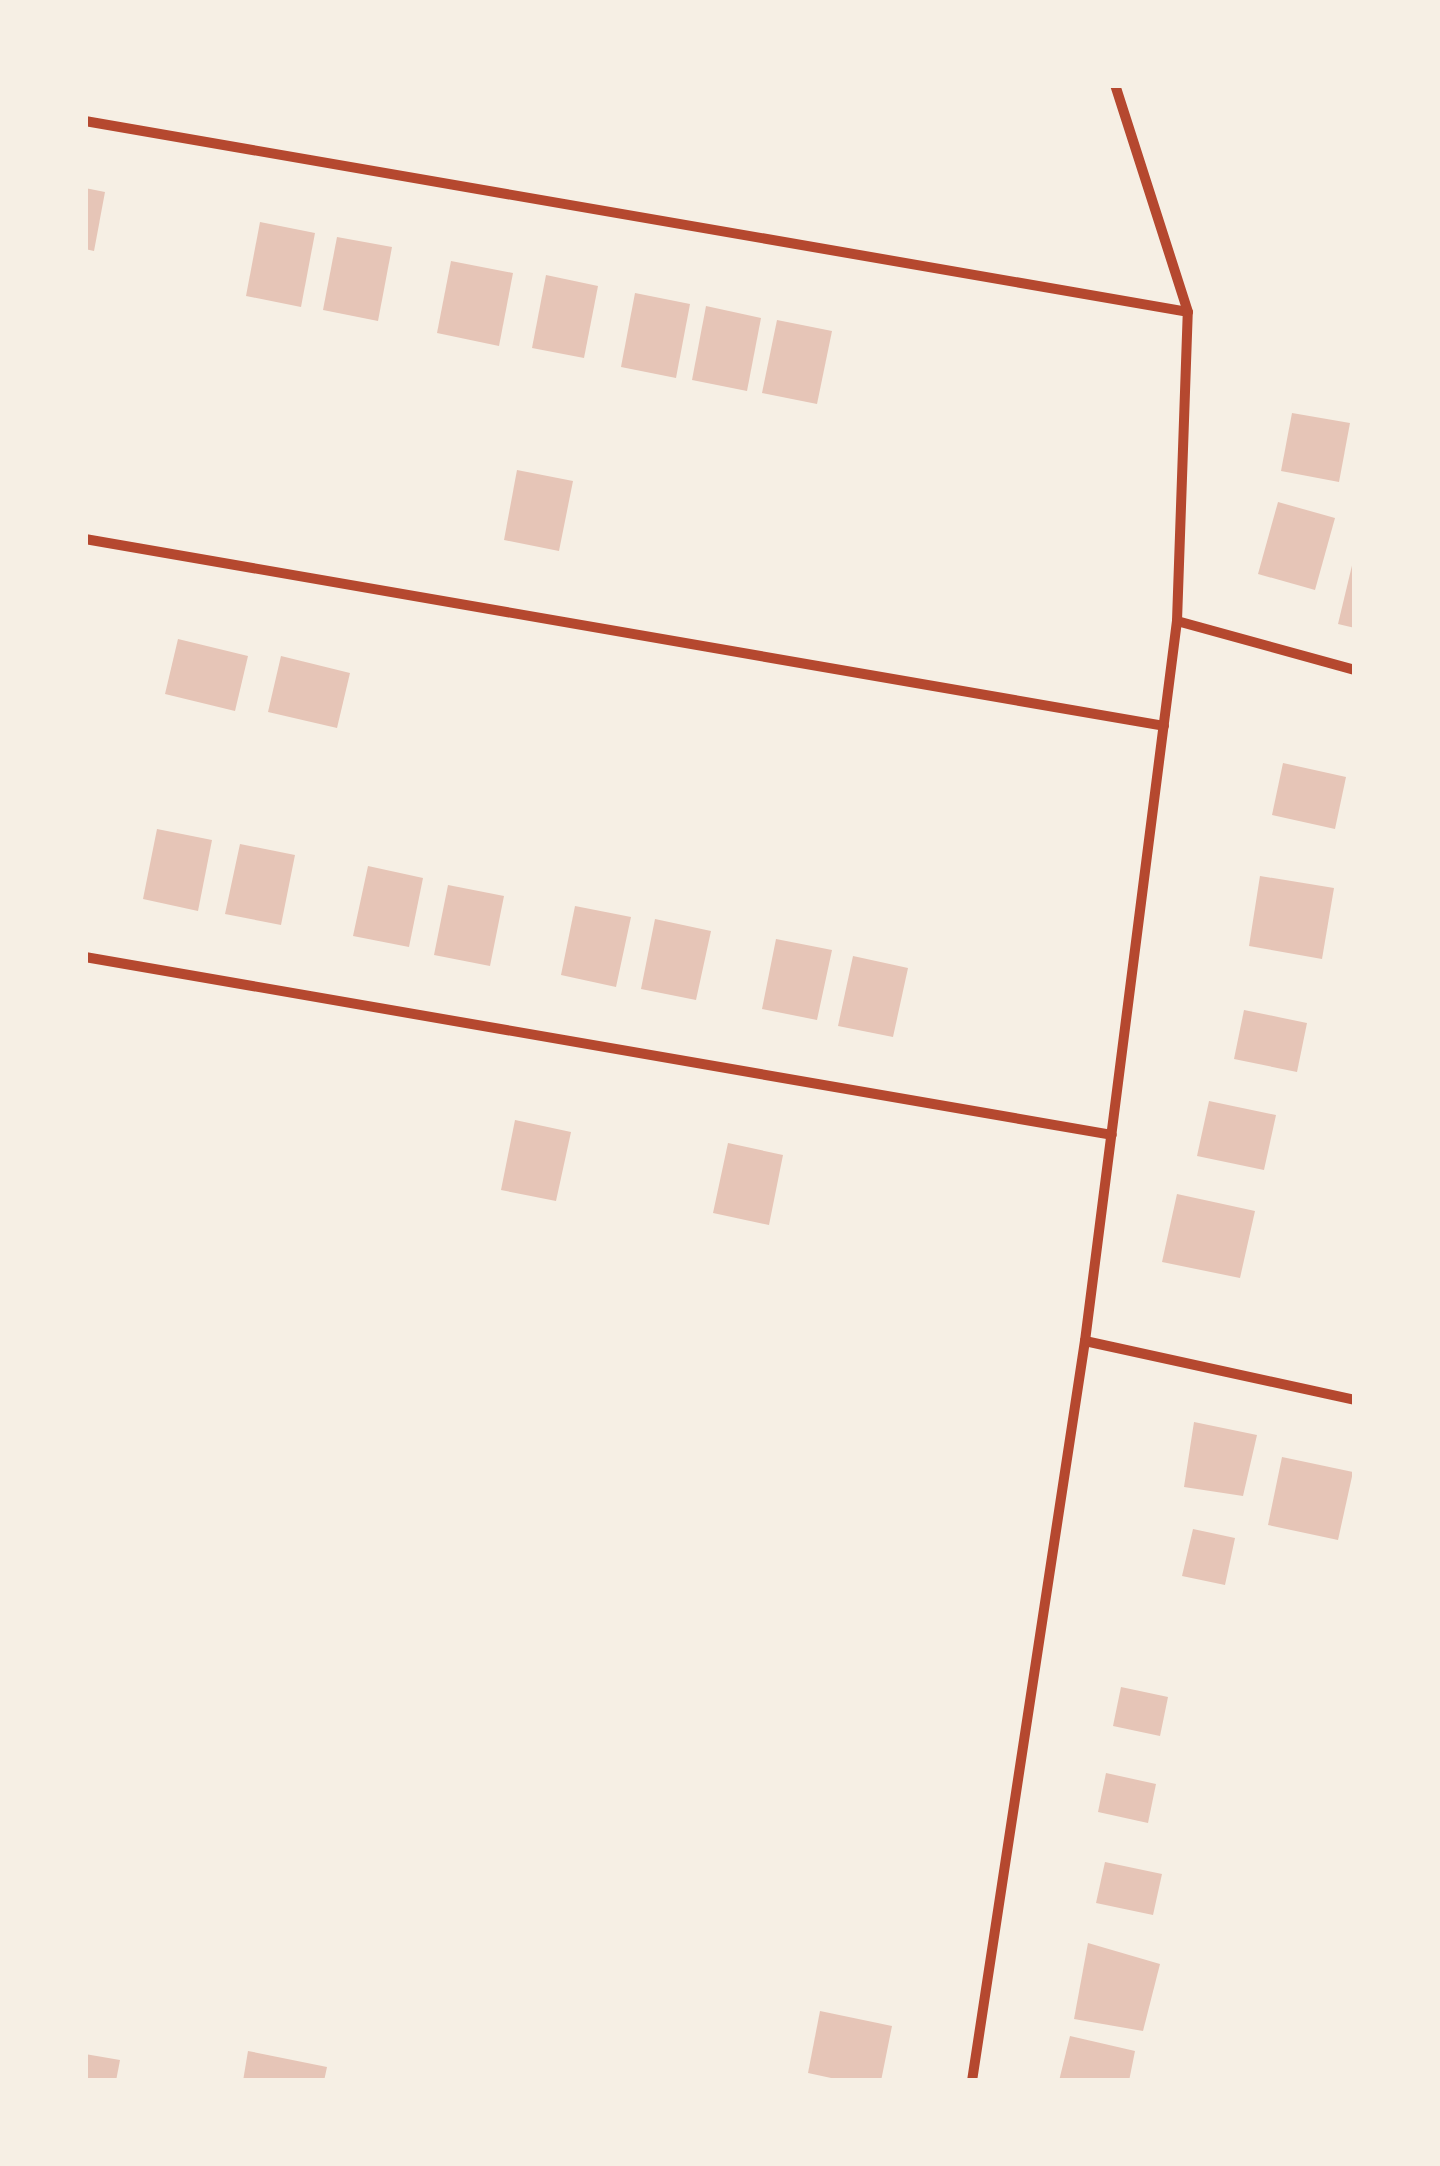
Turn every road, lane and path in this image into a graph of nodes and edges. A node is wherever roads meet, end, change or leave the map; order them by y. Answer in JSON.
{"nodes":[{"id":1,"x":1115,"y":85,"type":"edge"},
{"id":2,"x":85,"y":121,"type":"edge"},
{"id":3,"x":1188,"y":312,"type":"junction"},
{"id":4,"x":85,"y":540,"type":"edge"},
{"id":5,"x":1177,"y":621,"type":"junction"},
{"id":6,"x":1355,"y":670,"type":"edge"},
{"id":7,"x":1164,"y":726,"type":"junction"},
{"id":8,"x":85,"y":957,"type":"edge"},
{"id":9,"x":1112,"y":1135,"type":"junction"},
{"id":10,"x":1085,"y":1341,"type":"junction"},
{"id":11,"x":1355,"y":1400,"type":"edge"},
{"id":12,"x":972,"y":2081,"type":"edge"}],
"edges":[{"from":1,"to":3,"type":"street"},
{"from":2,"to":3,"type":"street"},
{"from":3,"to":5,"type":"street"},
{"from":4,"to":7,"type":"street"},
{"from":5,"to":6,"type":"street"},
{"from":5,"to":7,"type":"street"},
{"from":7,"to":9,"type":"street"},
{"from":8,"to":9,"type":"street"},
{"from":9,"to":10,"type":"street"},
{"from":10,"to":11,"type":"street"},
{"from":10,"to":12,"type":"street"}]}
